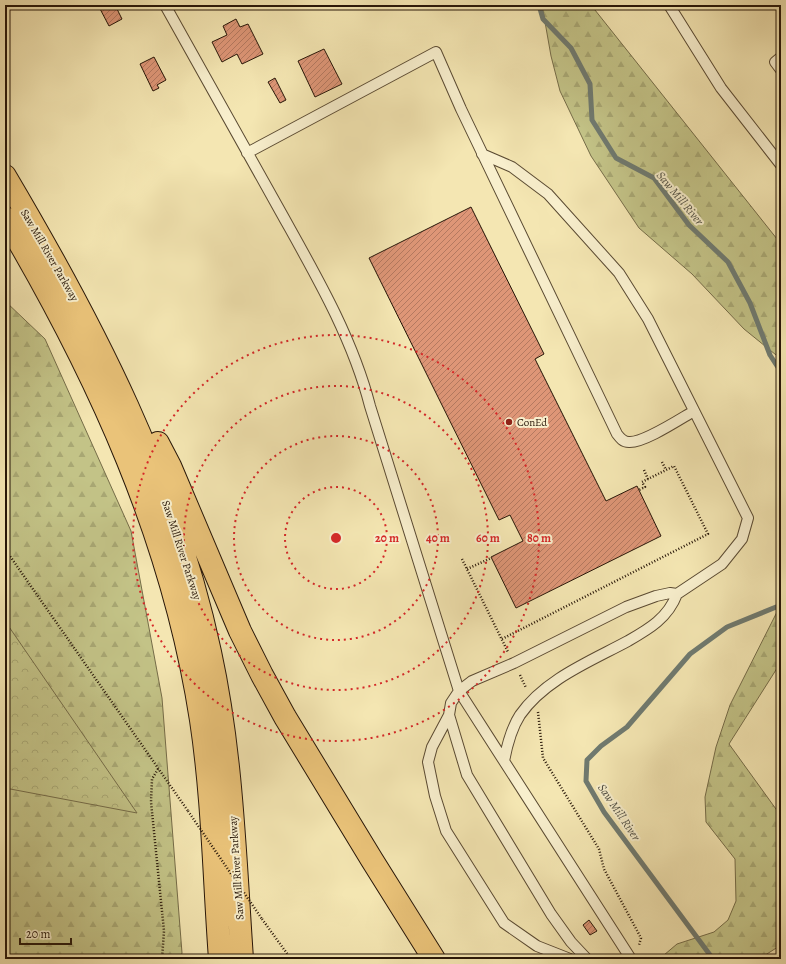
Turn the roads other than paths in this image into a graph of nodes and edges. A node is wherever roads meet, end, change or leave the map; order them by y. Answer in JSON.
{"nodes":[{"id":1,"x":165,"y":5,"type":"edge"},
{"id":2,"x":669,"y":5,"type":"edge"},
{"id":3,"x":781,"y":56,"type":"edge"},
{"id":4,"x":781,"y":70,"type":"edge"},
{"id":5,"x":247,"y":153,"type":"junction"},
{"id":6,"x":482,"y":154,"type":"junction"},
{"id":7,"x":781,"y":165,"type":"edge"},
{"id":8,"x":5,"y":176,"type":"edge"},
{"id":9,"x":5,"y":218,"type":"edge"},
{"id":10,"x":94,"y":334,"type":"junction"},
{"id":11,"x":694,"y":411,"type":"junction"},
{"id":12,"x":677,"y":594,"type":"junction"},
{"id":13,"x":459,"y":691,"type":"junction"},
{"id":14,"x":449,"y":715,"type":"junction"},
{"id":15,"x":504,"y":761,"type":"junction"},
{"id":16,"x":218,"y":932,"type":"junction"},
{"id":17,"x":630,"y":957,"type":"edge"},
{"id":18,"x":216,"y":959,"type":"edge"},
{"id":19,"x":220,"y":959,"type":"edge"},
{"id":20,"x":242,"y":959,"type":"edge"},
{"id":21,"x":434,"y":959,"type":"edge"},
{"id":22,"x":570,"y":959,"type":"edge"},
{"id":23,"x":587,"y":959,"type":"edge"}],
"edges":[{"from":1,"to":5,"type":"lane"},
{"from":2,"to":7,"type":"lane"},
{"from":3,"to":4,"type":"lane"},
{"from":5,"to":6,"type":"lane"},
{"from":5,"to":13,"type":"lane"},
{"from":6,"to":11,"type":"lane"},
{"from":6,"to":11,"type":"lane"},
{"from":8,"to":10,"type":"highway","name":"Saw Mill River Parkway"},
{"from":9,"to":16,"type":"highway","name":"Saw Mill River Parkway"},
{"from":10,"to":20,"type":"highway","name":"Saw Mill River Parkway"},
{"from":10,"to":21,"type":"highway"},
{"from":11,"to":12,"type":"lane"},
{"from":12,"to":13,"type":"lane"},
{"from":12,"to":15,"type":"lane"},
{"from":13,"to":14,"type":"lane"},
{"from":13,"to":15,"type":"lane"},
{"from":14,"to":22,"type":"lane"},
{"from":14,"to":23,"type":"lane"},
{"from":15,"to":17,"type":"lane"},
{"from":16,"to":18,"type":"highway"},
{"from":16,"to":19,"type":"highway","name":"Saw Mill River Parkway"}]}
